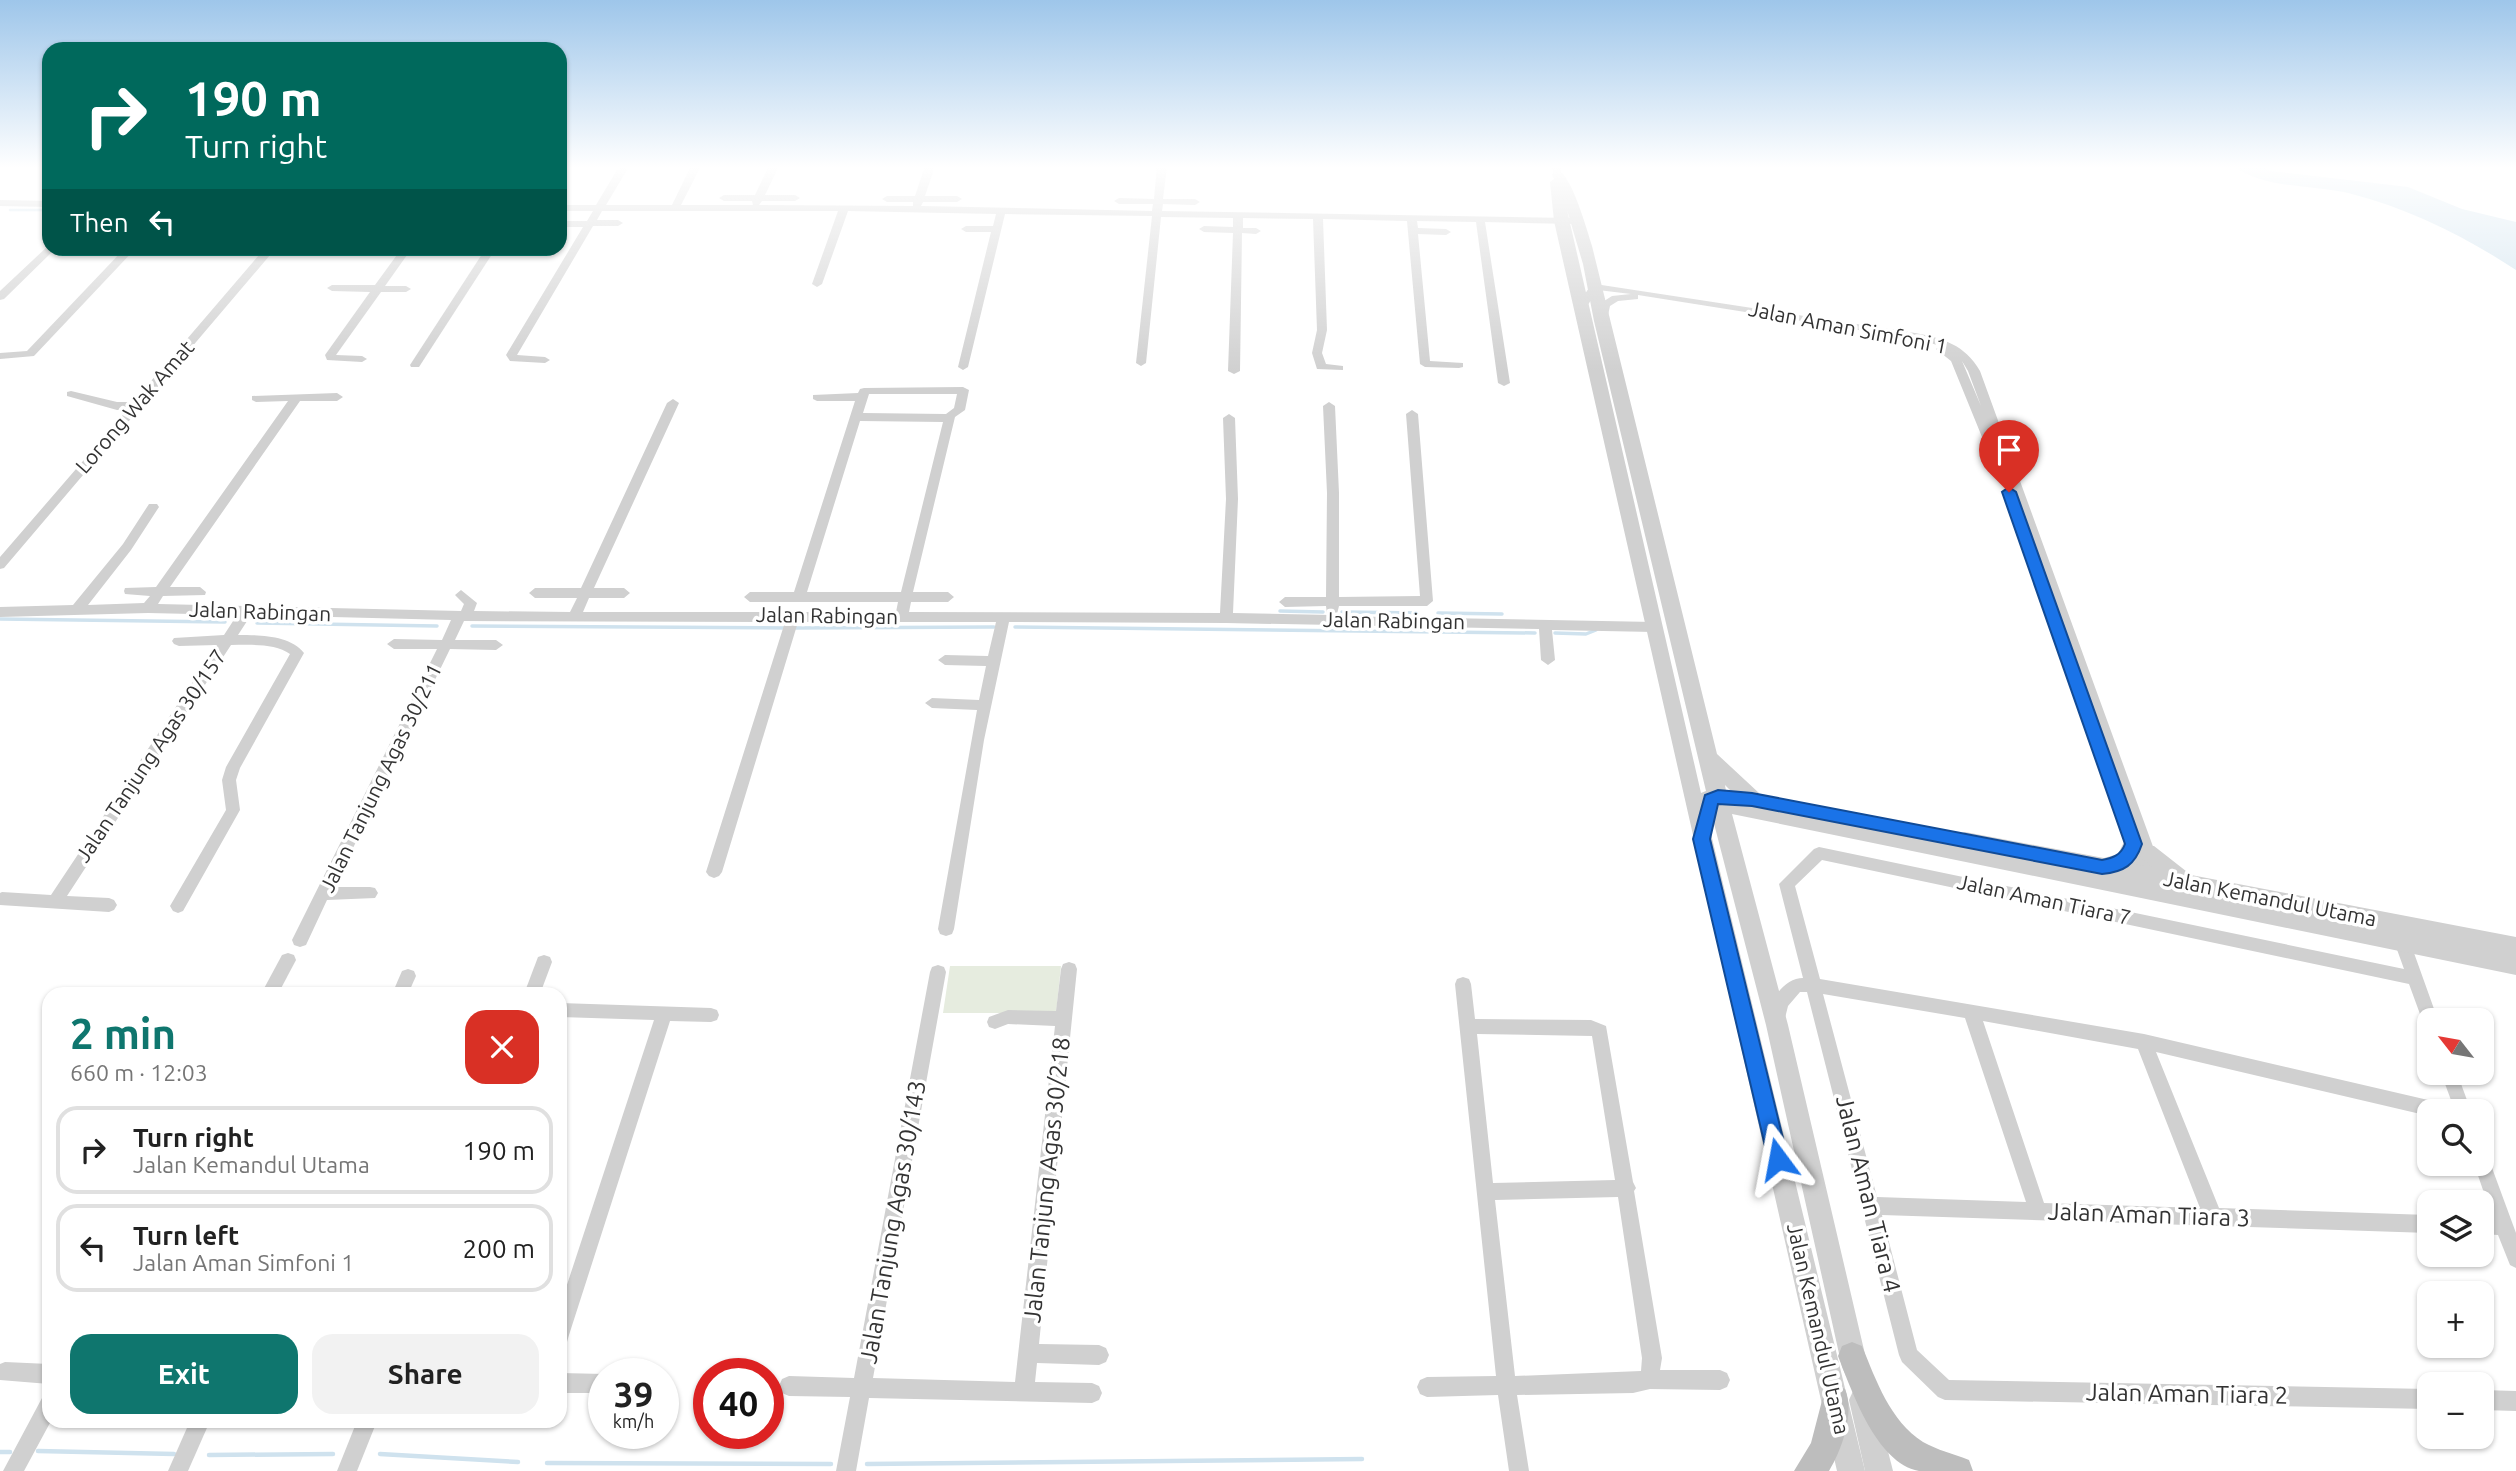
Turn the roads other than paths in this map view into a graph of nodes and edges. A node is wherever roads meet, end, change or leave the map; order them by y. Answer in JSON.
{"nodes":[{"id":1,"x":584,"y":235,"type":"edge"},
{"id":2,"x":835,"y":235,"type":"edge"},
{"id":3,"x":995,"y":235,"type":"edge"},
{"id":4,"x":1155,"y":235,"type":"edge"},
{"id":5,"x":1238,"y":235,"type":"edge"},
{"id":6,"x":1319,"y":235,"type":"edge"},
{"id":7,"x":1413,"y":235,"type":"edge"},
{"id":8,"x":1482,"y":235,"type":"edge"},
{"id":9,"x":1564,"y":235,"type":"edge"},
{"id":10,"x":1583,"y":235,"type":"edge"},
{"id":11,"x":42,"y":256,"type":"edge"},
{"id":12,"x":123,"y":256,"type":"edge"},
{"id":13,"x":264,"y":256,"type":"edge"},
{"id":14,"x":402,"y":256,"type":"edge"},
{"id":15,"x":486,"y":256,"type":"edge"},
{"id":16,"x":1591,"y":262,"type":"junction"},
{"id":17,"x":1573,"y":271,"type":"junction"},
{"id":18,"x":817,"y":284,"type":"dead end"},
{"id":19,"x":332,"y":288,"type":"dead end"},
{"id":20,"x":380,"y":288,"type":"junction"},
{"id":21,"x":405,"y":289,"type":"dead end"},
{"id":22,"x":1594,"y":290,"type":"junction"},
{"id":23,"x":1634,"y":294,"type":"junction"},
{"id":24,"x":0,"y":297,"type":"edge"},
{"id":25,"x":1581,"y":307,"type":"junction"},
{"id":26,"x":1601,"y":321,"type":"junction"},
{"id":27,"x":0,"y":356,"type":"edge"},
{"id":28,"x":362,"y":359,"type":"dead end"},
{"id":29,"x":545,"y":360,"type":"dead end"},
{"id":30,"x":1141,"y":363,"type":"dead end"},
{"id":31,"x":415,"y":365,"type":"dead end"},
{"id":32,"x":1459,"y":365,"type":"dead end"},
{"id":33,"x":963,"y":367,"type":"dead end"},
{"id":34,"x":1339,"y":368,"type":"dead end"},
{"id":35,"x":1234,"y":371,"type":"dead end"},
{"id":36,"x":1504,"y":383,"type":"dead end"},
{"id":37,"x":71,"y":394,"type":"dead end"},
{"id":38,"x":337,"y":397,"type":"dead end"},
{"id":39,"x":817,"y":397,"type":"dead end"},
{"id":40,"x":862,"y":397,"type":"junction"},
{"id":41,"x":256,"y":398,"type":"dead end"},
{"id":42,"x":296,"y":398,"type":"junction"},
{"id":43,"x":673,"y":403,"type":"dead end"},
{"id":44,"x":134,"y":406,"type":"junction"},
{"id":45,"x":1329,"y":406,"type":"dead end"},
{"id":46,"x":1412,"y":414,"type":"dead end"},
{"id":47,"x":951,"y":416,"type":"junction"},
{"id":48,"x":856,"y":417,"type":"junction"},
{"id":49,"x":1229,"y":418,"type":"dead end"},
{"id":50,"x":153,"y":507,"type":"dead end"},
{"id":51,"x":0,"y":565,"type":"edge"},
{"id":52,"x":131,"y":591,"type":"dead end"},
{"id":53,"x":160,"y":591,"type":"junction"},
{"id":54,"x":200,"y":592,"type":"dead end"},
{"id":55,"x":536,"y":593,"type":"dead end"},
{"id":56,"x":584,"y":593,"type":"junction"},
{"id":57,"x":624,"y":593,"type":"dead end"},
{"id":58,"x":461,"y":594,"type":"dead end"},
{"id":59,"x":750,"y":597,"type":"dead end"},
{"id":60,"x":799,"y":597,"type":"junction"},
{"id":61,"x":948,"y":597,"type":"dead end"},
{"id":62,"x":904,"y":598,"type":"junction"},
{"id":63,"x":1285,"y":602,"type":"dead end"},
{"id":64,"x":1332,"y":602,"type":"junction"},
{"id":65,"x":148,"y":608,"type":"junction"},
{"id":66,"x":76,"y":611,"type":"junction"},
{"id":67,"x":0,"y":612,"type":"edge"},
{"id":68,"x":246,"y":612,"type":"junction"},
{"id":69,"x":575,"y":615,"type":"junction"},
{"id":70,"x":463,"y":616,"type":"junction"},
{"id":71,"x":901,"y":617,"type":"junction"},
{"id":72,"x":1226,"y":618,"type":"junction"},
{"id":73,"x":1332,"y":619,"type":"junction"},
{"id":74,"x":1003,"y":620,"type":"junction"},
{"id":75,"x":790,"y":624,"type":"junction"},
{"id":76,"x":1545,"y":624,"type":"junction"},
{"id":77,"x":1654,"y":627,"type":"junction"},
{"id":78,"x":179,"y":641,"type":"dead end"},
{"id":79,"x":228,"y":642,"type":"junction"},
{"id":80,"x":394,"y":644,"type":"dead end"},
{"id":81,"x":496,"y":645,"type":"dead end"},
{"id":82,"x":446,"y":646,"type":"junction"},
{"id":83,"x":945,"y":660,"type":"dead end"},
{"id":84,"x":1548,"y":660,"type":"dead end"},
{"id":85,"x":995,"y":661,"type":"junction"},
{"id":86,"x":932,"y":704,"type":"dead end"},
{"id":87,"x":985,"y":705,"type":"junction"},
{"id":88,"x":1708,"y":757,"type":"junction"},
{"id":89,"x":1685,"y":766,"type":"junction"},
{"id":90,"x":1716,"y":800,"type":"junction"},
{"id":91,"x":1752,"y":804,"type":"junction"},
{"id":92,"x":1702,"y":839,"type":"junction"},
{"id":93,"x":2140,"y":848,"type":"junction"},
{"id":94,"x":1731,"y":852,"type":"junction"},
{"id":95,"x":2102,"y":867,"type":"junction"},
{"id":96,"x":713,"y":872,"type":"dead end"},
{"id":97,"x":2145,"y":881,"type":"junction"},
{"id":98,"x":2193,"y":885,"type":"junction"},
{"id":99,"x":370,"y":893,"type":"dead end"},
{"id":100,"x":324,"y":894,"type":"junction"},
{"id":101,"x":2,"y":899,"type":"dead end"},
{"id":102,"x":56,"y":900,"type":"junction"},
{"id":103,"x":109,"y":905,"type":"dead end"},
{"id":104,"x":178,"y":906,"type":"dead end"},
{"id":105,"x":946,"y":929,"type":"dead end"},
{"id":106,"x":300,"y":940,"type":"dead end"},
{"id":107,"x":2403,"y":944,"type":"junction"},
{"id":108,"x":2516,"y":946,"type":"edge"},
{"id":109,"x":288,"y":960,"type":"dead end"},
{"id":110,"x":544,"y":962,"type":"dead end"},
{"id":111,"x":2516,"y":965,"type":"edge"},
{"id":112,"x":1069,"y":969,"type":"dead end"},
{"id":113,"x":938,"y":972,"type":"dead end"},
{"id":114,"x":408,"y":976,"type":"dead end"},
{"id":115,"x":2415,"y":978,"type":"junction"},
{"id":116,"x":1463,"y":984,"type":"dead end"},
{"id":117,"x":1815,"y":985,"type":"junction"},
{"id":118,"x":273,"y":987,"type":"edge"},
{"id":119,"x":403,"y":987,"type":"edge"},
{"id":120,"x":535,"y":987,"type":"edge"},
{"id":121,"x":2426,"y":1008,"type":"edge"},
{"id":122,"x":567,"y":1010,"type":"edge"},
{"id":123,"x":1971,"y":1012,"type":"junction"},
{"id":124,"x":664,"y":1014,"type":"junction"},
{"id":125,"x":711,"y":1015,"type":"dead end"},
{"id":126,"x":1064,"y":1019,"type":"junction"},
{"id":127,"x":995,"y":1022,"type":"dead end"},
{"id":128,"x":1777,"y":1025,"type":"junction"},
{"id":129,"x":1467,"y":1026,"type":"junction"},
{"id":130,"x":2144,"y":1042,"type":"junction"},
{"id":131,"x":2417,"y":1105,"type":"edge"},
{"id":132,"x":2487,"y":1176,"type":"edge"},
{"id":133,"x":1627,"y":1188,"type":"junction"},
{"id":134,"x":1485,"y":1192,"type":"junction"},
{"id":135,"x":1869,"y":1206,"type":"junction"},
{"id":136,"x":2038,"y":1212,"type":"junction"},
{"id":137,"x":2213,"y":1217,"type":"junction"},
{"id":138,"x":2417,"y":1224,"type":"edge"},
{"id":139,"x":2494,"y":1226,"type":"edge"},
{"id":140,"x":2504,"y":1226,"type":"junction"},
{"id":141,"x":2516,"y":1259,"type":"edge"},
{"id":142,"x":567,"y":1313,"type":"edge"},
{"id":143,"x":1029,"y":1353,"type":"junction"},
{"id":144,"x":1099,"y":1355,"type":"dead end"},
{"id":145,"x":1852,"y":1356,"type":"junction"},
{"id":146,"x":5,"y":1372,"type":"dead end"},
{"id":147,"x":42,"y":1374,"type":"edge"},
{"id":148,"x":1650,"y":1379,"type":"junction"},
{"id":149,"x":1720,"y":1380,"type":"dead end"},
{"id":150,"x":567,"y":1383,"type":"edge"},
{"id":151,"x":588,"y":1383,"type":"edge"},
{"id":152,"x":1506,"y":1384,"type":"junction"},
{"id":153,"x":789,"y":1386,"type":"dead end"},
{"id":154,"x":1427,"y":1387,"type":"dead end"},
{"id":155,"x":863,"y":1388,"type":"junction"},
{"id":156,"x":1945,"y":1390,"type":"joint"},
{"id":157,"x":1024,"y":1391,"type":"junction"},
{"id":158,"x":1092,"y":1393,"type":"dead end"},
{"id":159,"x":1835,"y":1399,"type":"junction"},
{"id":160,"x":2417,"y":1399,"type":"edge"},
{"id":161,"x":2494,"y":1400,"type":"edge"},
{"id":162,"x":2516,"y":1401,"type":"edge"},
{"id":163,"x":42,"y":1418,"type":"edge"},
{"id":164,"x":197,"y":1428,"type":"edge"},
{"id":165,"x":364,"y":1428,"type":"edge"},
{"id":166,"x":13,"y":1471,"type":"edge"},
{"id":167,"x":178,"y":1471,"type":"edge"},
{"id":168,"x":347,"y":1471,"type":"edge"},
{"id":169,"x":846,"y":1471,"type":"edge"},
{"id":170,"x":1519,"y":1471,"type":"edge"},
{"id":171,"x":1809,"y":1471,"type":"edge"},
{"id":172,"x":1851,"y":1471,"type":"edge"},
{"id":173,"x":1879,"y":1471,"type":"edge"},
{"id":174,"x":1958,"y":1471,"type":"edge"}],
"edges":[{"from":1,"to":29,"type":"street"},
{"from":2,"to":18,"type":"street"},
{"from":3,"to":33,"type":"street"},
{"from":4,"to":30,"type":"street"},
{"from":5,"to":35,"type":"street"},
{"from":6,"to":34,"type":"street"},
{"from":7,"to":32,"type":"street"},
{"from":8,"to":36,"type":"street"},
{"from":9,"to":17,"type":"street"},
{"from":10,"to":16,"type":"street","name":"Jalan Kemandul Utama"},
{"from":11,"to":24,"type":"street"},
{"from":12,"to":27,"type":"street"},
{"from":13,"to":44,"type":"street","name":"Lorong Wak Amat"},
{"from":14,"to":20,"type":"street"},
{"from":15,"to":31,"type":"street"},
{"from":16,"to":22,"type":"street","name":"Jalan Kemandul Utama"},
{"from":16,"to":23,"type":"street"},
{"from":17,"to":22,"type":"street"},
{"from":17,"to":25,"type":"street"},
{"from":19,"to":20,"type":"street"},
{"from":20,"to":21,"type":"street"},
{"from":20,"to":28,"type":"street"},
{"from":22,"to":23,"type":"street","name":"Jalan Aman Simfoni 1"},
{"from":22,"to":25,"type":"street"},
{"from":22,"to":26,"type":"street","name":"Jalan Kemandul Utama"},
{"from":23,"to":26,"type":"street"},
{"from":23,"to":93,"type":"street","name":"Jalan Aman Simfoni 1"},
{"from":25,"to":77,"type":"street"},
{"from":26,"to":88,"type":"street","name":"Jalan Kemandul Utama"},
{"from":37,"to":44,"type":"street"},
{"from":38,"to":42,"type":"street"},
{"from":39,"to":40,"type":"street"},
{"from":40,"to":47,"type":"street"},
{"from":40,"to":48,"type":"street"},
{"from":41,"to":42,"type":"street"},
{"from":42,"to":53,"type":"street"},
{"from":43,"to":56,"type":"street"},
{"from":44,"to":51,"type":"street","name":"Lorong Wak Amat"},
{"from":45,"to":64,"type":"street"},
{"from":46,"to":64,"type":"street"},
{"from":47,"to":48,"type":"street"},
{"from":47,"to":62,"type":"street"},
{"from":48,"to":60,"type":"street"},
{"from":49,"to":72,"type":"street"},
{"from":50,"to":66,"type":"street"},
{"from":52,"to":53,"type":"street"},
{"from":53,"to":54,"type":"street"},
{"from":53,"to":65,"type":"street"},
{"from":55,"to":56,"type":"street"},
{"from":56,"to":57,"type":"street"},
{"from":56,"to":69,"type":"street"},
{"from":58,"to":70,"type":"street"},
{"from":59,"to":60,"type":"street"},
{"from":60,"to":62,"type":"street"},
{"from":61,"to":62,"type":"street"},
{"from":62,"to":71,"type":"street"},
{"from":63,"to":64,"type":"street"},
{"from":64,"to":73,"type":"street"},
{"from":65,"to":66,"type":"street","name":"Jalan Rabingan"},
{"from":65,"to":68,"type":"street","name":"Jalan Rabingan"},
{"from":66,"to":67,"type":"street","name":"Jalan Rabingan"},
{"from":68,"to":70,"type":"street","name":"Jalan Rabingan"},
{"from":68,"to":79,"type":"street","name":"Jalan Tanjung Agas 30/157"},
{"from":69,"to":70,"type":"street","name":"Jalan Rabingan"},
{"from":69,"to":75,"type":"street","name":"Jalan Rabingan"},
{"from":70,"to":82,"type":"street","name":"Jalan Tanjung Agas 30/211"},
{"from":71,"to":74,"type":"street","name":"Jalan Rabingan"},
{"from":71,"to":75,"type":"street","name":"Jalan Rabingan"},
{"from":72,"to":73,"type":"street","name":"Jalan Rabingan"},
{"from":72,"to":74,"type":"street","name":"Jalan Rabingan"},
{"from":73,"to":76,"type":"street","name":"Jalan Rabingan"},
{"from":74,"to":85,"type":"street"},
{"from":75,"to":96,"type":"street"},
{"from":76,"to":77,"type":"street","name":"Jalan Rabingan"},
{"from":76,"to":84,"type":"street"},
{"from":77,"to":89,"type":"street"},
{"from":78,"to":79,"type":"street"},
{"from":79,"to":102,"type":"street","name":"Jalan Tanjung Agas 30/157"},
{"from":79,"to":104,"type":"street"},
{"from":80,"to":82,"type":"street"},
{"from":81,"to":82,"type":"street"},
{"from":82,"to":100,"type":"street","name":"Jalan Tanjung Agas 30/211"},
{"from":83,"to":85,"type":"street"},
{"from":85,"to":87,"type":"street"},
{"from":86,"to":87,"type":"street"},
{"from":87,"to":105,"type":"street"},
{"from":88,"to":90,"type":"street","name":"Jalan Kemandul Utama"},
{"from":88,"to":91,"type":"street"},
{"from":89,"to":90,"type":"street"},
{"from":89,"to":92,"type":"street"},
{"from":90,"to":91,"type":"street"},
{"from":90,"to":92,"type":"street","name":"Jalan Kemandul Utama"},
{"from":90,"to":94,"type":"street","name":"Jalan Kemandul Utama"},
{"from":91,"to":94,"type":"street"},
{"from":91,"to":95,"type":"street","name":"Jalan Kemandul Utama"},
{"from":91,"to":97,"type":"street","name":"Jalan Kemandul Utama"},
{"from":92,"to":159,"type":"street","name":"Jalan Kemandul Utama"},
{"from":93,"to":95,"type":"street"},
{"from":93,"to":97,"type":"street","name":"Jalan Aman Simfoni 1"},
{"from":93,"to":98,"type":"street"},
{"from":94,"to":128,"type":"street","name":"Jalan Kemandul Utama"},
{"from":95,"to":97,"type":"street","name":"Jalan Kemandul Utama"},
{"from":97,"to":98,"type":"street","name":"Jalan Kemandul Utama"},
{"from":97,"to":107,"type":"street","name":"Jalan Kemandul Utama"},
{"from":98,"to":108,"type":"street","name":"Jalan Kemandul Utama"},
{"from":99,"to":100,"type":"street"},
{"from":100,"to":106,"type":"street","name":"Jalan Tanjung Agas 30/211"},
{"from":101,"to":102,"type":"street"},
{"from":102,"to":103,"type":"street"},
{"from":107,"to":111,"type":"street","name":"Jalan Kemandul Utama"},
{"from":107,"to":115,"type":"street"},
{"from":109,"to":118,"type":"street"},
{"from":110,"to":120,"type":"street"},
{"from":112,"to":126,"type":"street","name":"Jalan Tanjung Agas 30/218"},
{"from":113,"to":155,"type":"street","name":"Jalan Tanjung Agas 30/143"},
{"from":114,"to":119,"type":"street"},
{"from":115,"to":117,"type":"street","name":"Jalan Aman Tiara 7"},
{"from":115,"to":121,"type":"street"},
{"from":116,"to":129,"type":"street"},
{"from":117,"to":123,"type":"street"},
{"from":117,"to":128,"type":"street"},
{"from":117,"to":135,"type":"street","name":"Jalan Aman Tiara 4"},
{"from":122,"to":124,"type":"street"},
{"from":123,"to":130,"type":"street"},
{"from":123,"to":136,"type":"street"},
{"from":124,"to":125,"type":"street"},
{"from":124,"to":142,"type":"street"},
{"from":126,"to":127,"type":"street"},
{"from":126,"to":143,"type":"street","name":"Jalan Tanjung Agas 30/218"},
{"from":128,"to":145,"type":"street","name":"Jalan Kemandul Utama"},
{"from":129,"to":133,"type":"street"},
{"from":129,"to":134,"type":"street"},
{"from":130,"to":131,"type":"street"},
{"from":130,"to":137,"type":"street"},
{"from":132,"to":140,"type":"street"},
{"from":133,"to":134,"type":"street"},
{"from":133,"to":148,"type":"street"},
{"from":134,"to":152,"type":"street"},
{"from":135,"to":136,"type":"street","name":"Jalan Aman Tiara 3"},
{"from":135,"to":156,"type":"street","name":"Jalan Aman Tiara 4"},
{"from":136,"to":137,"type":"street","name":"Jalan Aman Tiara 3"},
{"from":137,"to":138,"type":"street","name":"Jalan Aman Tiara 3"},
{"from":139,"to":140,"type":"street"},
{"from":140,"to":141,"type":"street"},
{"from":143,"to":144,"type":"street"},
{"from":143,"to":157,"type":"street","name":"Jalan Tanjung Agas 30/218"},
{"from":145,"to":173,"type":"street","name":"Jalan Kemandul Utama"},
{"from":145,"to":174,"type":"main road"},
{"from":146,"to":147,"type":"street"},
{"from":148,"to":149,"type":"street"},
{"from":148,"to":152,"type":"street"},
{"from":150,"to":151,"type":"street"},
{"from":152,"to":154,"type":"street"},
{"from":152,"to":170,"type":"street"},
{"from":153,"to":155,"type":"street"},
{"from":155,"to":157,"type":"street"},
{"from":155,"to":169,"type":"street","name":"Jalan Tanjung Agas 30/143"},
{"from":156,"to":160,"type":"street","name":"Jalan Aman Tiara 2"},
{"from":157,"to":158,"type":"street"},
{"from":159,"to":171,"type":"main road"},
{"from":159,"to":172,"type":"street","name":"Jalan Kemandul Utama"},
{"from":161,"to":162,"type":"street"},
{"from":163,"to":166,"type":"street"},
{"from":164,"to":167,"type":"street"},
{"from":165,"to":168,"type":"street"}]}
